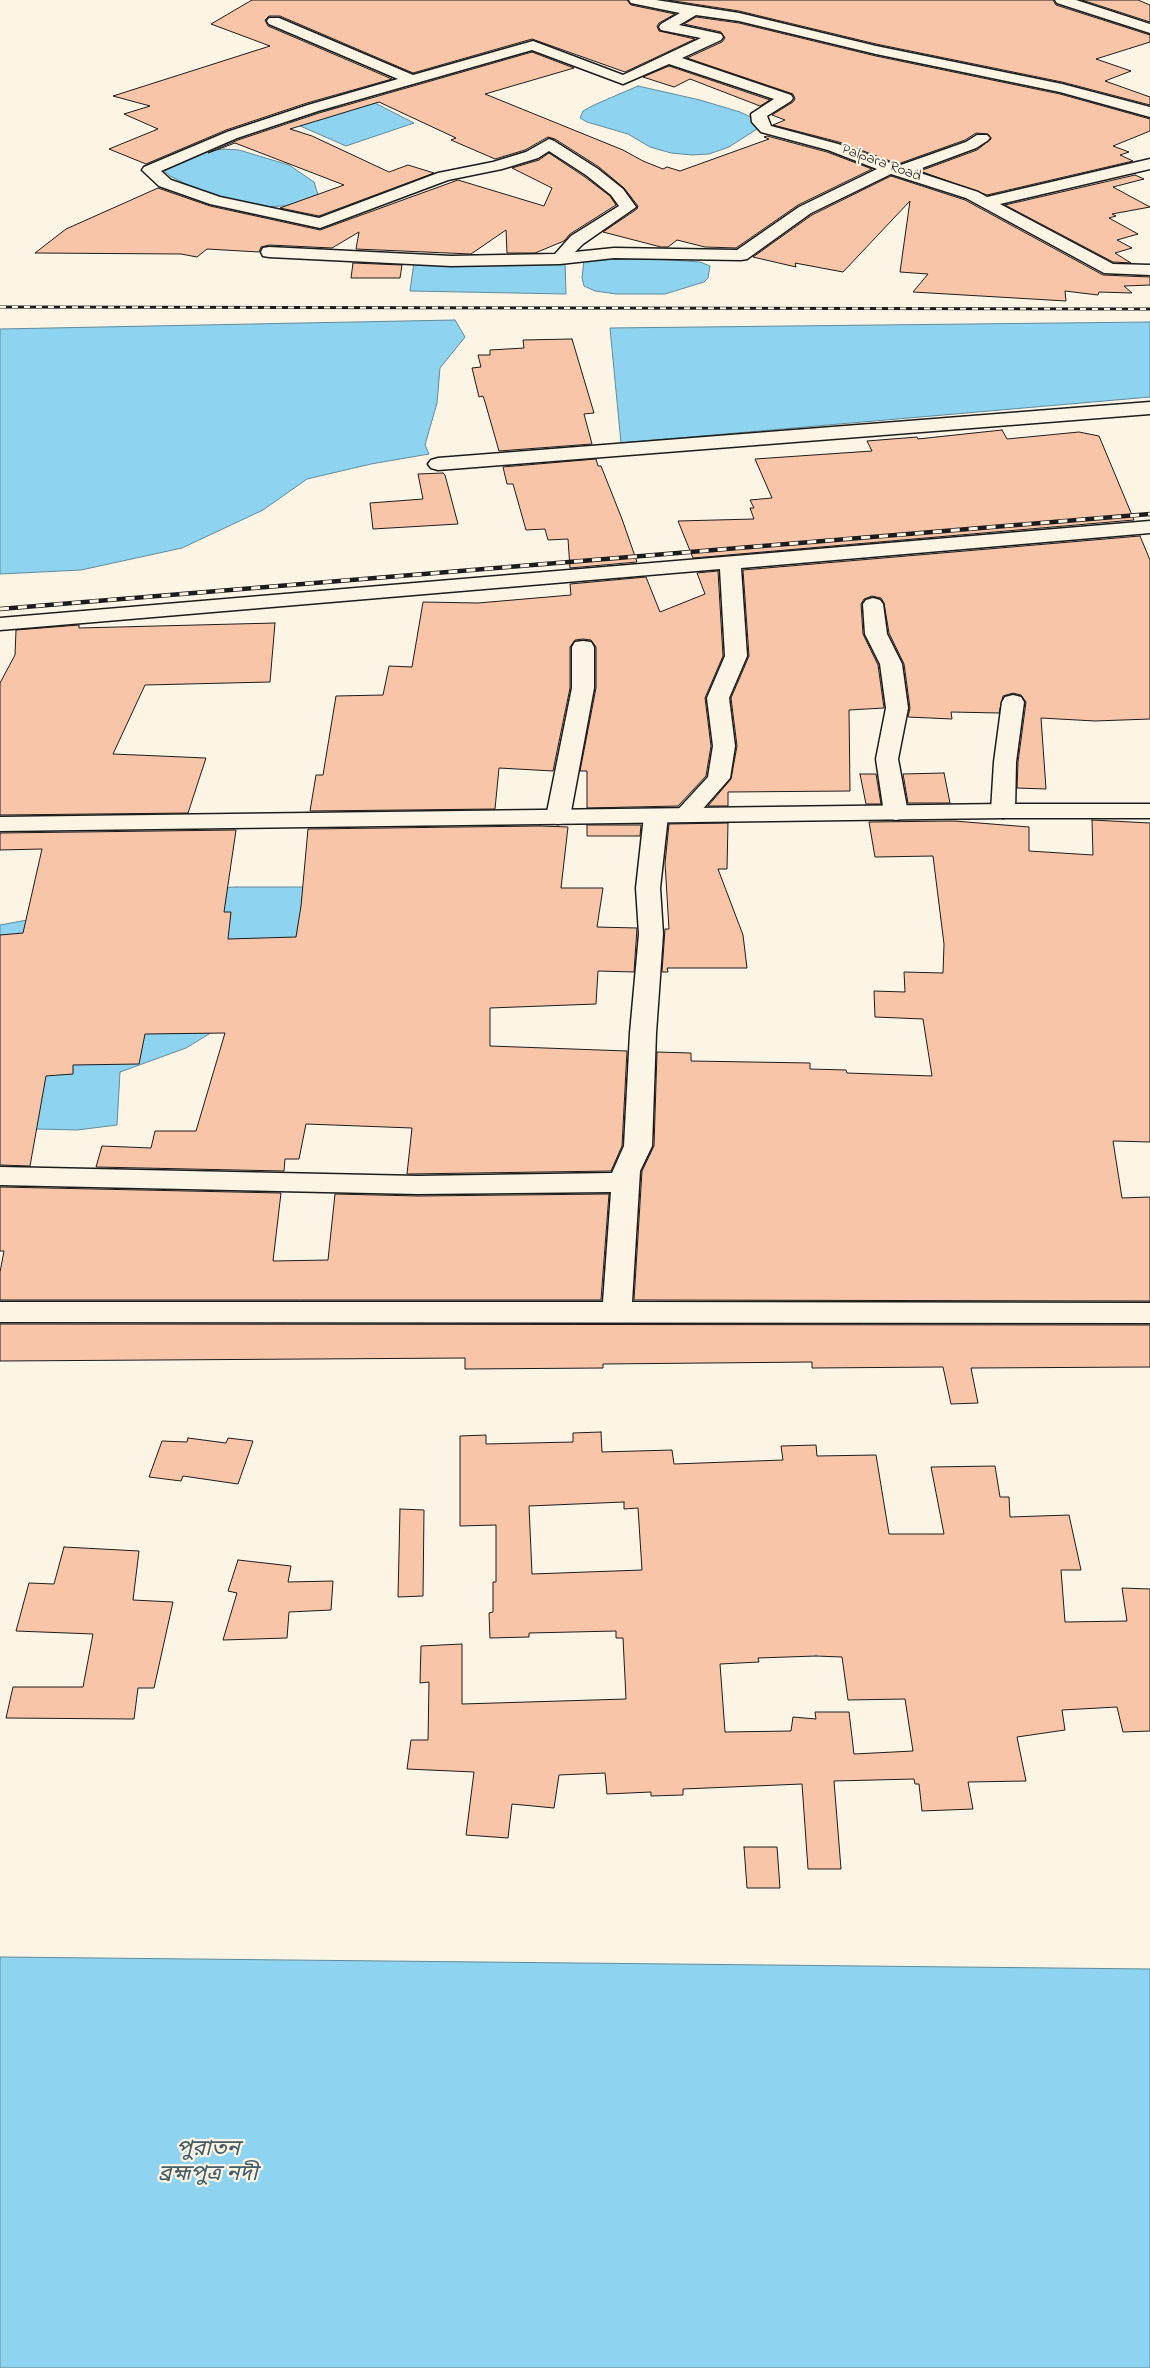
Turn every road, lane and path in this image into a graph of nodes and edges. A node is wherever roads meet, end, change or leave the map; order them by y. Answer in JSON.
{"nodes":[{"id":1,"x":636,"y":0,"type":"edge"},
{"id":2,"x":1062,"y":0,"type":"edge"},
{"id":3,"x":693,"y":11,"type":"junction"},
{"id":4,"x":274,"y":21,"type":"dead end"},
{"id":5,"x":1150,"y":29,"type":"edge"},
{"id":6,"x":669,"y":59,"type":"junction"},
{"id":7,"x":411,"y":79,"type":"junction"},
{"id":8,"x":1150,"y":112,"type":"edge"},
{"id":9,"x":982,"y":138,"type":"dead end"},
{"id":10,"x":1150,"y":164,"type":"edge"},
{"id":11,"x":894,"y":170,"type":"junction"},
{"id":12,"x":986,"y":202,"type":"junction"},
{"id":13,"x":269,"y":252,"type":"dead end"},
{"id":14,"x":560,"y":259,"type":"junction"},
{"id":15,"x":1150,"y":270,"type":"edge"},
{"id":16,"x":1150,"y":408,"type":"edge"},
{"id":17,"x":438,"y":464,"type":"dead end"},
{"id":18,"x":1150,"y":527,"type":"edge"},
{"id":19,"x":731,"y":562,"type":"junction"},
{"id":20,"x":873,"y":604,"type":"dead end"},
{"id":21,"x":0,"y":624,"type":"edge"},
{"id":22,"x":583,"y":648,"type":"dead end"},
{"id":23,"x":1013,"y":702,"type":"dead end"},
{"id":24,"x":1003,"y":811,"type":"junction"},
{"id":25,"x":1150,"y":811,"type":"edge"},
{"id":26,"x":896,"y":813,"type":"junction"},
{"id":27,"x":684,"y":815,"type":"junction"},
{"id":28,"x":656,"y":816,"type":"junction"},
{"id":29,"x":558,"y":817,"type":"junction"},
{"id":30,"x":0,"y":824,"type":"edge"},
{"id":31,"x":0,"y":1176,"type":"edge"},
{"id":32,"x":626,"y":1182,"type":"junction"},
{"id":33,"x":0,"y":1312,"type":"edge"},
{"id":34,"x":617,"y":1312,"type":"junction"},
{"id":35,"x":1150,"y":1313,"type":"edge"}],
"edges":[{"from":1,"to":3,"type":"street"},
{"from":2,"to":5,"type":"street"},
{"from":3,"to":6,"type":"street"},
{"from":3,"to":8,"type":"street"},
{"from":4,"to":7,"type":"street"},
{"from":6,"to":7,"type":"street"},
{"from":6,"to":11,"type":"street","name":"Palpara Road"},
{"from":7,"to":14,"type":"street"},
{"from":9,"to":11,"type":"street"},
{"from":10,"to":12,"type":"street"},
{"from":11,"to":12,"type":"street","name":"Palpara Road"},
{"from":11,"to":14,"type":"street"},
{"from":12,"to":15,"type":"street","name":"Palpara Road"},
{"from":13,"to":14,"type":"street"},
{"from":16,"to":17,"type":"street"},
{"from":18,"to":19,"type":"street"},
{"from":19,"to":21,"type":"street"},
{"from":19,"to":27,"type":"street"},
{"from":20,"to":26,"type":"street"},
{"from":22,"to":29,"type":"street"},
{"from":23,"to":24,"type":"street"},
{"from":24,"to":25,"type":"street"},
{"from":24,"to":26,"type":"street"},
{"from":26,"to":27,"type":"street"},
{"from":27,"to":28,"type":"street"},
{"from":28,"to":29,"type":"street"},
{"from":28,"to":32,"type":"street"},
{"from":29,"to":30,"type":"street"},
{"from":31,"to":32,"type":"street"},
{"from":32,"to":34,"type":"street"},
{"from":33,"to":34,"type":"street"},
{"from":34,"to":35,"type":"street"}]}
